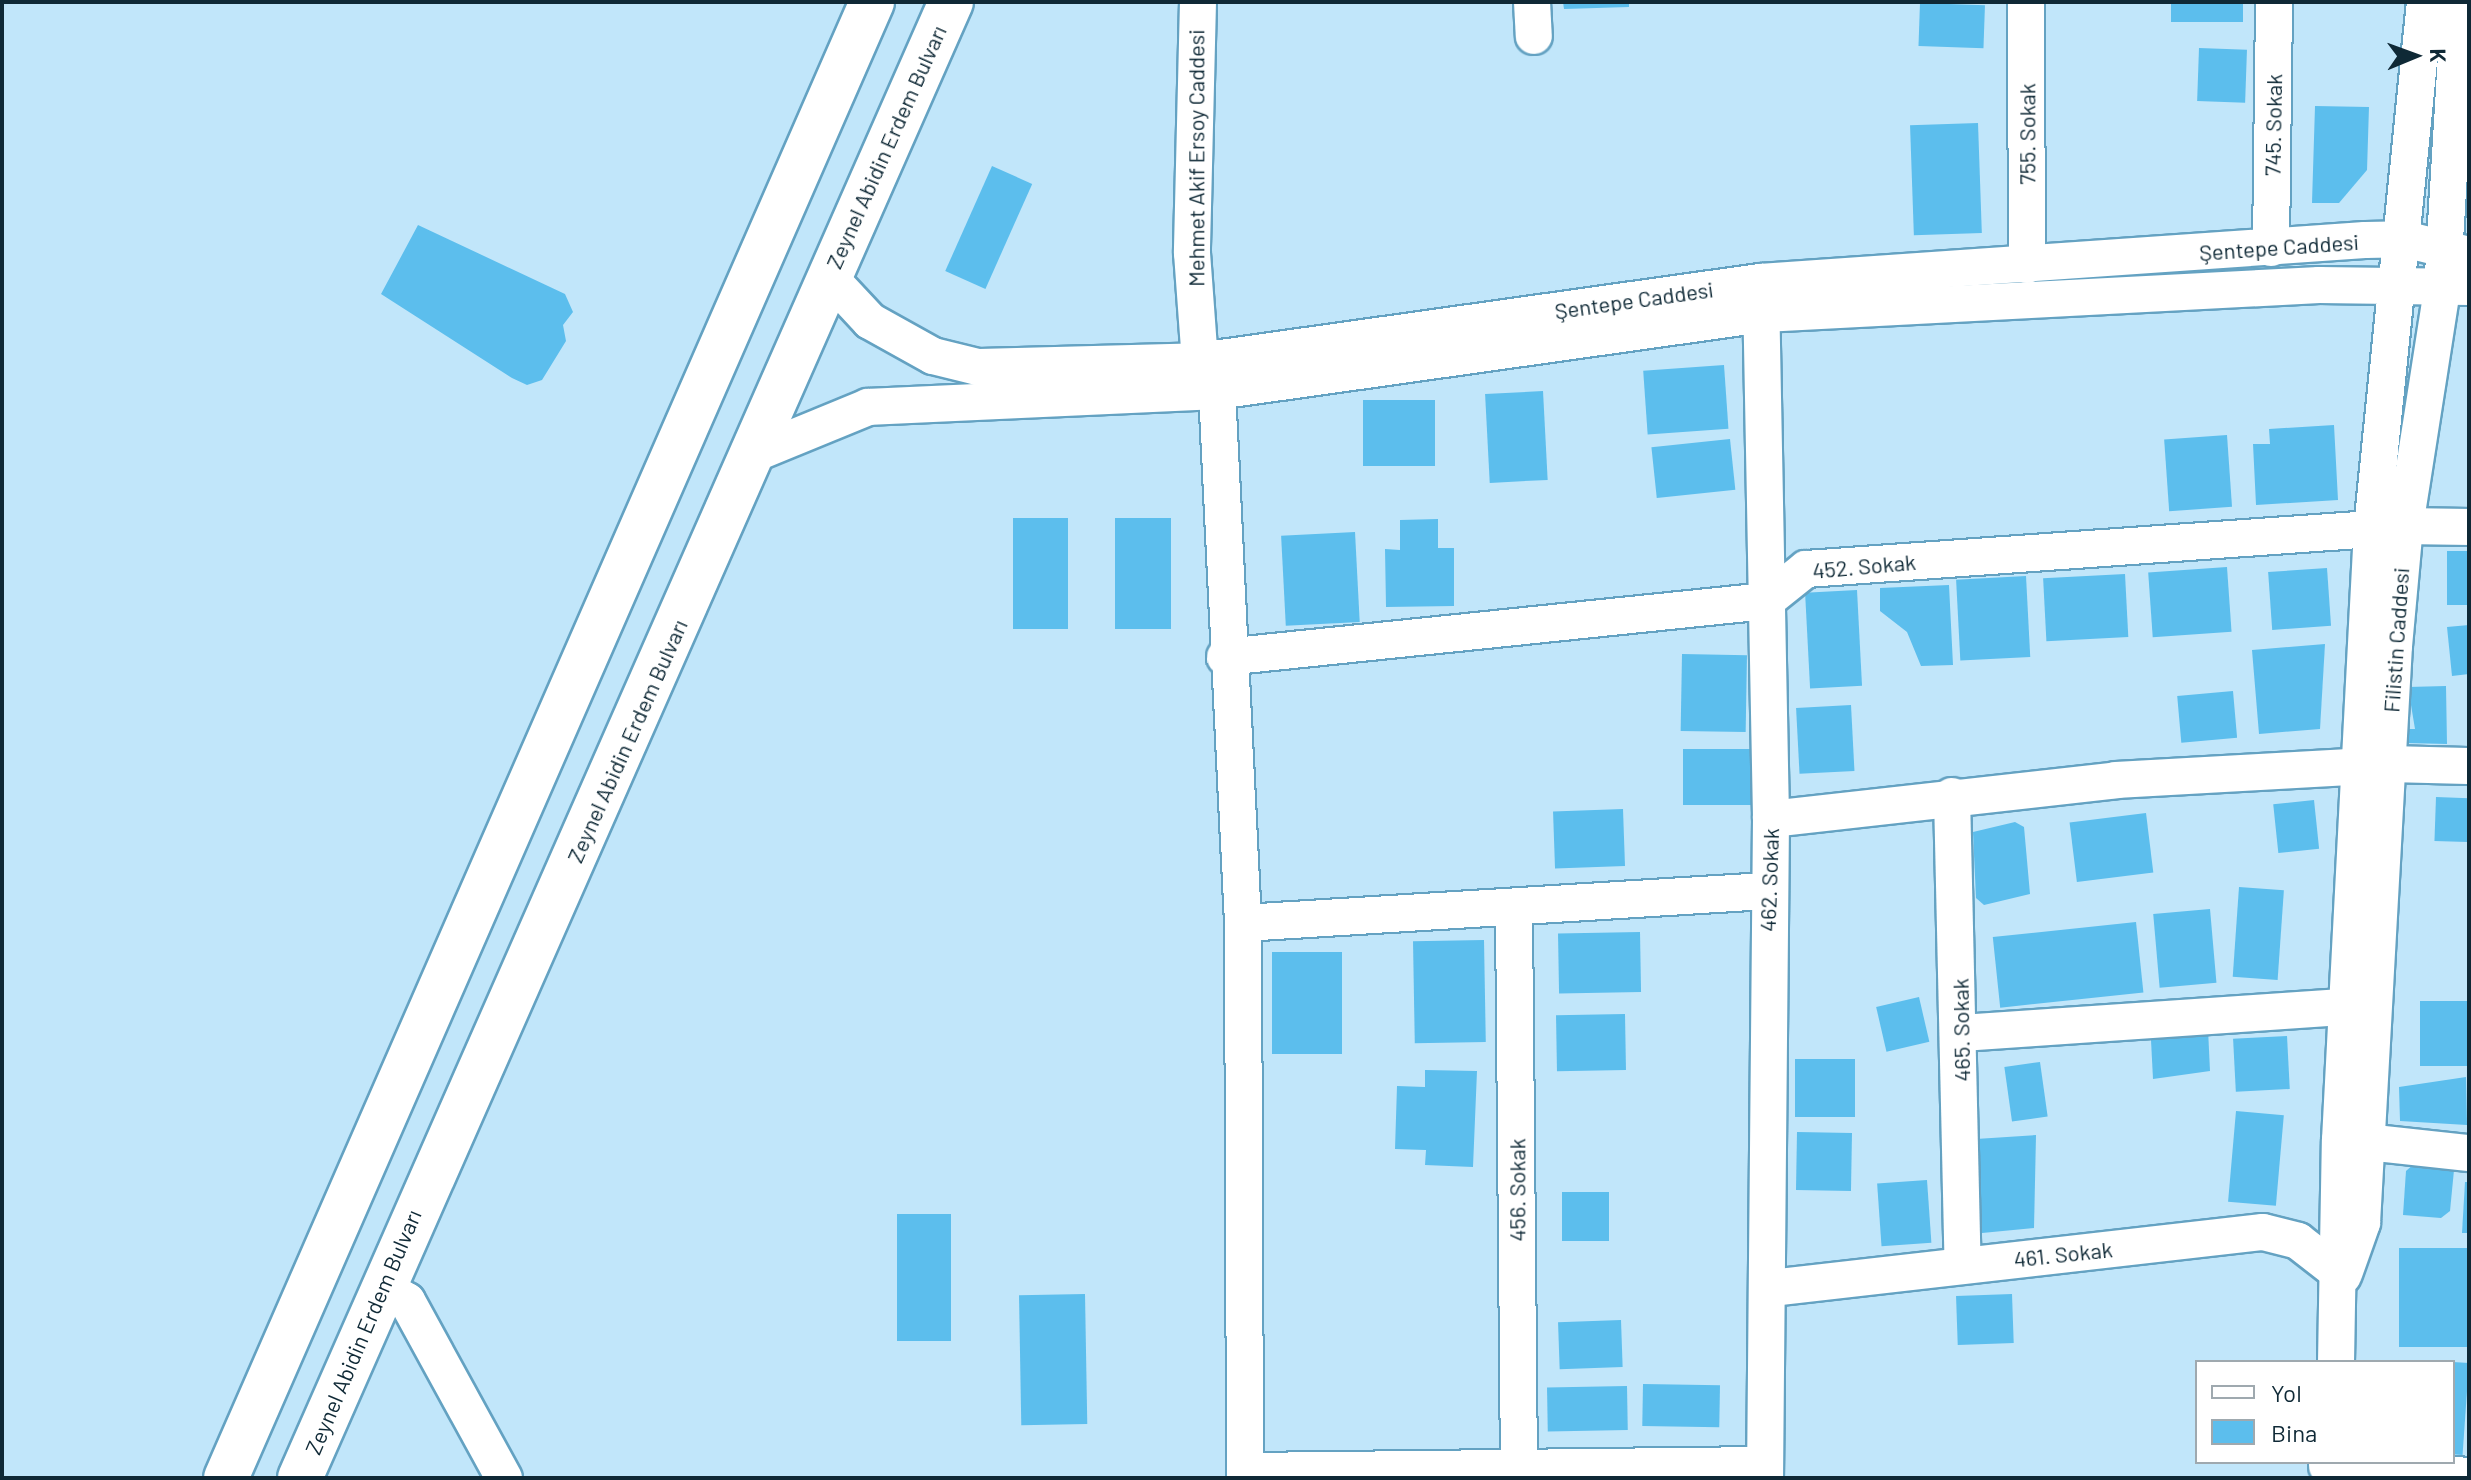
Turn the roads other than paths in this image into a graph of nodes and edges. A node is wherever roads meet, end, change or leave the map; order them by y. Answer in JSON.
{"nodes":[{"id":1,"x":872,"y":2,"type":"edge"},
{"id":2,"x":951,"y":2,"type":"edge"},
{"id":3,"x":1198,"y":2,"type":"edge"},
{"id":4,"x":2026,"y":2,"type":"edge"},
{"id":5,"x":2274,"y":2,"type":"edge"},
{"id":6,"x":2425,"y":2,"type":"edge"},
{"id":7,"x":2459,"y":2,"type":"edge"},
{"id":8,"x":2404,"y":239,"type":"junction"},
{"id":9,"x":2271,"y":248,"type":"junction"},
{"id":10,"x":2456,"y":251,"type":"edge"},
{"id":11,"x":2027,"y":265,"type":"junction"},
{"id":12,"x":829,"y":277,"type":"junction"},
{"id":13,"x":2400,"y":289,"type":"junction"},
{"id":14,"x":2456,"y":289,"type":"edge"},
{"id":15,"x":1762,"y":298,"type":"junction"},
{"id":16,"x":1209,"y":376,"type":"junction"},
{"id":17,"x":756,"y":453,"type":"junction"},
{"id":18,"x":2469,"y":527,"type":"edge"},
{"id":19,"x":2388,"y":528,"type":"junction"},
{"id":20,"x":1766,"y":601,"type":"junction"},
{"id":21,"x":1225,"y":657,"type":"junction"},
{"id":22,"x":2376,"y":765,"type":"junction"},
{"id":23,"x":2469,"y":766,"type":"edge"},
{"id":24,"x":1952,"y":796,"type":"junction"},
{"id":25,"x":1771,"y":819,"type":"junction"},
{"id":26,"x":1766,"y":891,"type":"junction"},
{"id":27,"x":1514,"y":911,"type":"junction"},
{"id":28,"x":1243,"y":923,"type":"junction"},
{"id":29,"x":2346,"y":1007,"type":"junction"},
{"id":30,"x":1961,"y":1033,"type":"junction"},
{"id":31,"x":2367,"y":1142,"type":"junction"},
{"id":32,"x":2469,"y":1153,"type":"edge"},
{"id":33,"x":1963,"y":1264,"type":"junction"},
{"id":34,"x":2343,"y":1276,"type":"junction"},
{"id":35,"x":381,"y":1286,"type":"junction"},
{"id":36,"x":1771,"y":1288,"type":"junction"},
{"id":37,"x":2336,"y":1360,"type":"edge"},
{"id":38,"x":1519,"y":1469,"type":"junction"},
{"id":39,"x":2327,"y":1469,"type":"edge"},
{"id":40,"x":1765,"y":1472,"type":"edge"},
{"id":41,"x":1245,"y":1474,"type":"edge"},
{"id":42,"x":2469,"y":1476,"type":"edge"},
{"id":43,"x":226,"y":1478,"type":"edge"},
{"id":44,"x":300,"y":1478,"type":"edge"},
{"id":45,"x":504,"y":1478,"type":"edge"}],
"edges":[{"from":1,"to":43,"type":"main road"},
{"from":2,"to":12,"type":"main road","name":"Zeynel Abidin Erdem Bulvarı"},
{"from":3,"to":16,"type":"street","name":"Mehmet Akif Ersoy Caddesi"},
{"from":4,"to":11,"type":"street","name":"755. Sokak"},
{"from":5,"to":9,"type":"street","name":"745. Sokak"},
{"from":6,"to":8,"type":"street","name":"Filistin Caddesi"},
{"from":7,"to":10,"type":"street","name":"Filistin Caddesi"},
{"from":8,"to":9,"type":"street","name":"Şentepe Caddesi"},
{"from":8,"to":10,"type":"street","name":"Şentepe Caddesi"},
{"from":8,"to":13,"type":"street","name":"Filistin Caddesi"},
{"from":9,"to":11,"type":"street","name":"Şentepe Caddesi"},
{"from":10,"to":14,"type":"street","name":"Filistin Caddesi"},
{"from":11,"to":15,"type":"street","name":"Şentepe Caddesi"},
{"from":12,"to":16,"type":"street","name":"Şentepe Caddesi"},
{"from":12,"to":17,"type":"main road","name":"Zeynel Abidin Erdem Bulvarı"},
{"from":13,"to":14,"type":"street"},
{"from":13,"to":15,"type":"street"},
{"from":13,"to":19,"type":"street","name":"Filistin Caddesi"},
{"from":14,"to":19,"type":"street","name":"Filistin Caddesi"},
{"from":15,"to":16,"type":"street","name":"Şentepe Caddesi"},
{"from":15,"to":20,"type":"street","name":"462. Sokak"},
{"from":16,"to":17,"type":"street"},
{"from":16,"to":21,"type":"street","name":"Mehmet Akif Ersoy Caddesi"},
{"from":17,"to":35,"type":"main road","name":"Zeynel Abidin Erdem Bulvarı"},
{"from":18,"to":19,"type":"street","name":"452. Sokak"},
{"from":19,"to":20,"type":"street","name":"452. Sokak"},
{"from":19,"to":22,"type":"street","name":"Filistin Caddesi"},
{"from":20,"to":21,"type":"street"},
{"from":20,"to":25,"type":"street","name":"462. Sokak"},
{"from":21,"to":28,"type":"street","name":"Mehmet Akif Ersoy Caddesi"},
{"from":22,"to":23,"type":"street"},
{"from":22,"to":24,"type":"street"},
{"from":22,"to":29,"type":"street","name":"Filistin Caddesi"},
{"from":22,"to":31,"type":"street","name":"Filistin Caddesi"},
{"from":24,"to":25,"type":"street"},
{"from":24,"to":30,"type":"street","name":"465. Sokak"},
{"from":25,"to":26,"type":"street","name":"462. Sokak"},
{"from":26,"to":27,"type":"street"},
{"from":26,"to":36,"type":"street","name":"462. Sokak"},
{"from":27,"to":28,"type":"street"},
{"from":27,"to":38,"type":"street","name":"456. Sokak"},
{"from":28,"to":41,"type":"street","name":"Mehmet Akif Ersoy Caddesi"},
{"from":29,"to":30,"type":"street"},
{"from":29,"to":34,"type":"street","name":"Filistin Caddesi"},
{"from":30,"to":33,"type":"street","name":"465. Sokak"},
{"from":31,"to":32,"type":"street"},
{"from":31,"to":34,"type":"street","name":"Filistin Caddesi"},
{"from":33,"to":34,"type":"street","name":"461. Sokak"},
{"from":33,"to":36,"type":"street","name":"461. Sokak"},
{"from":34,"to":37,"type":"street","name":"Filistin Caddesi"},
{"from":35,"to":44,"type":"main road","name":"Zeynel Abidin Erdem Bulvarı"},
{"from":35,"to":45,"type":"street"},
{"from":36,"to":40,"type":"street","name":"462. Sokak"},
{"from":38,"to":40,"type":"street"},
{"from":38,"to":41,"type":"street"},
{"from":39,"to":42,"type":"street"}]}
